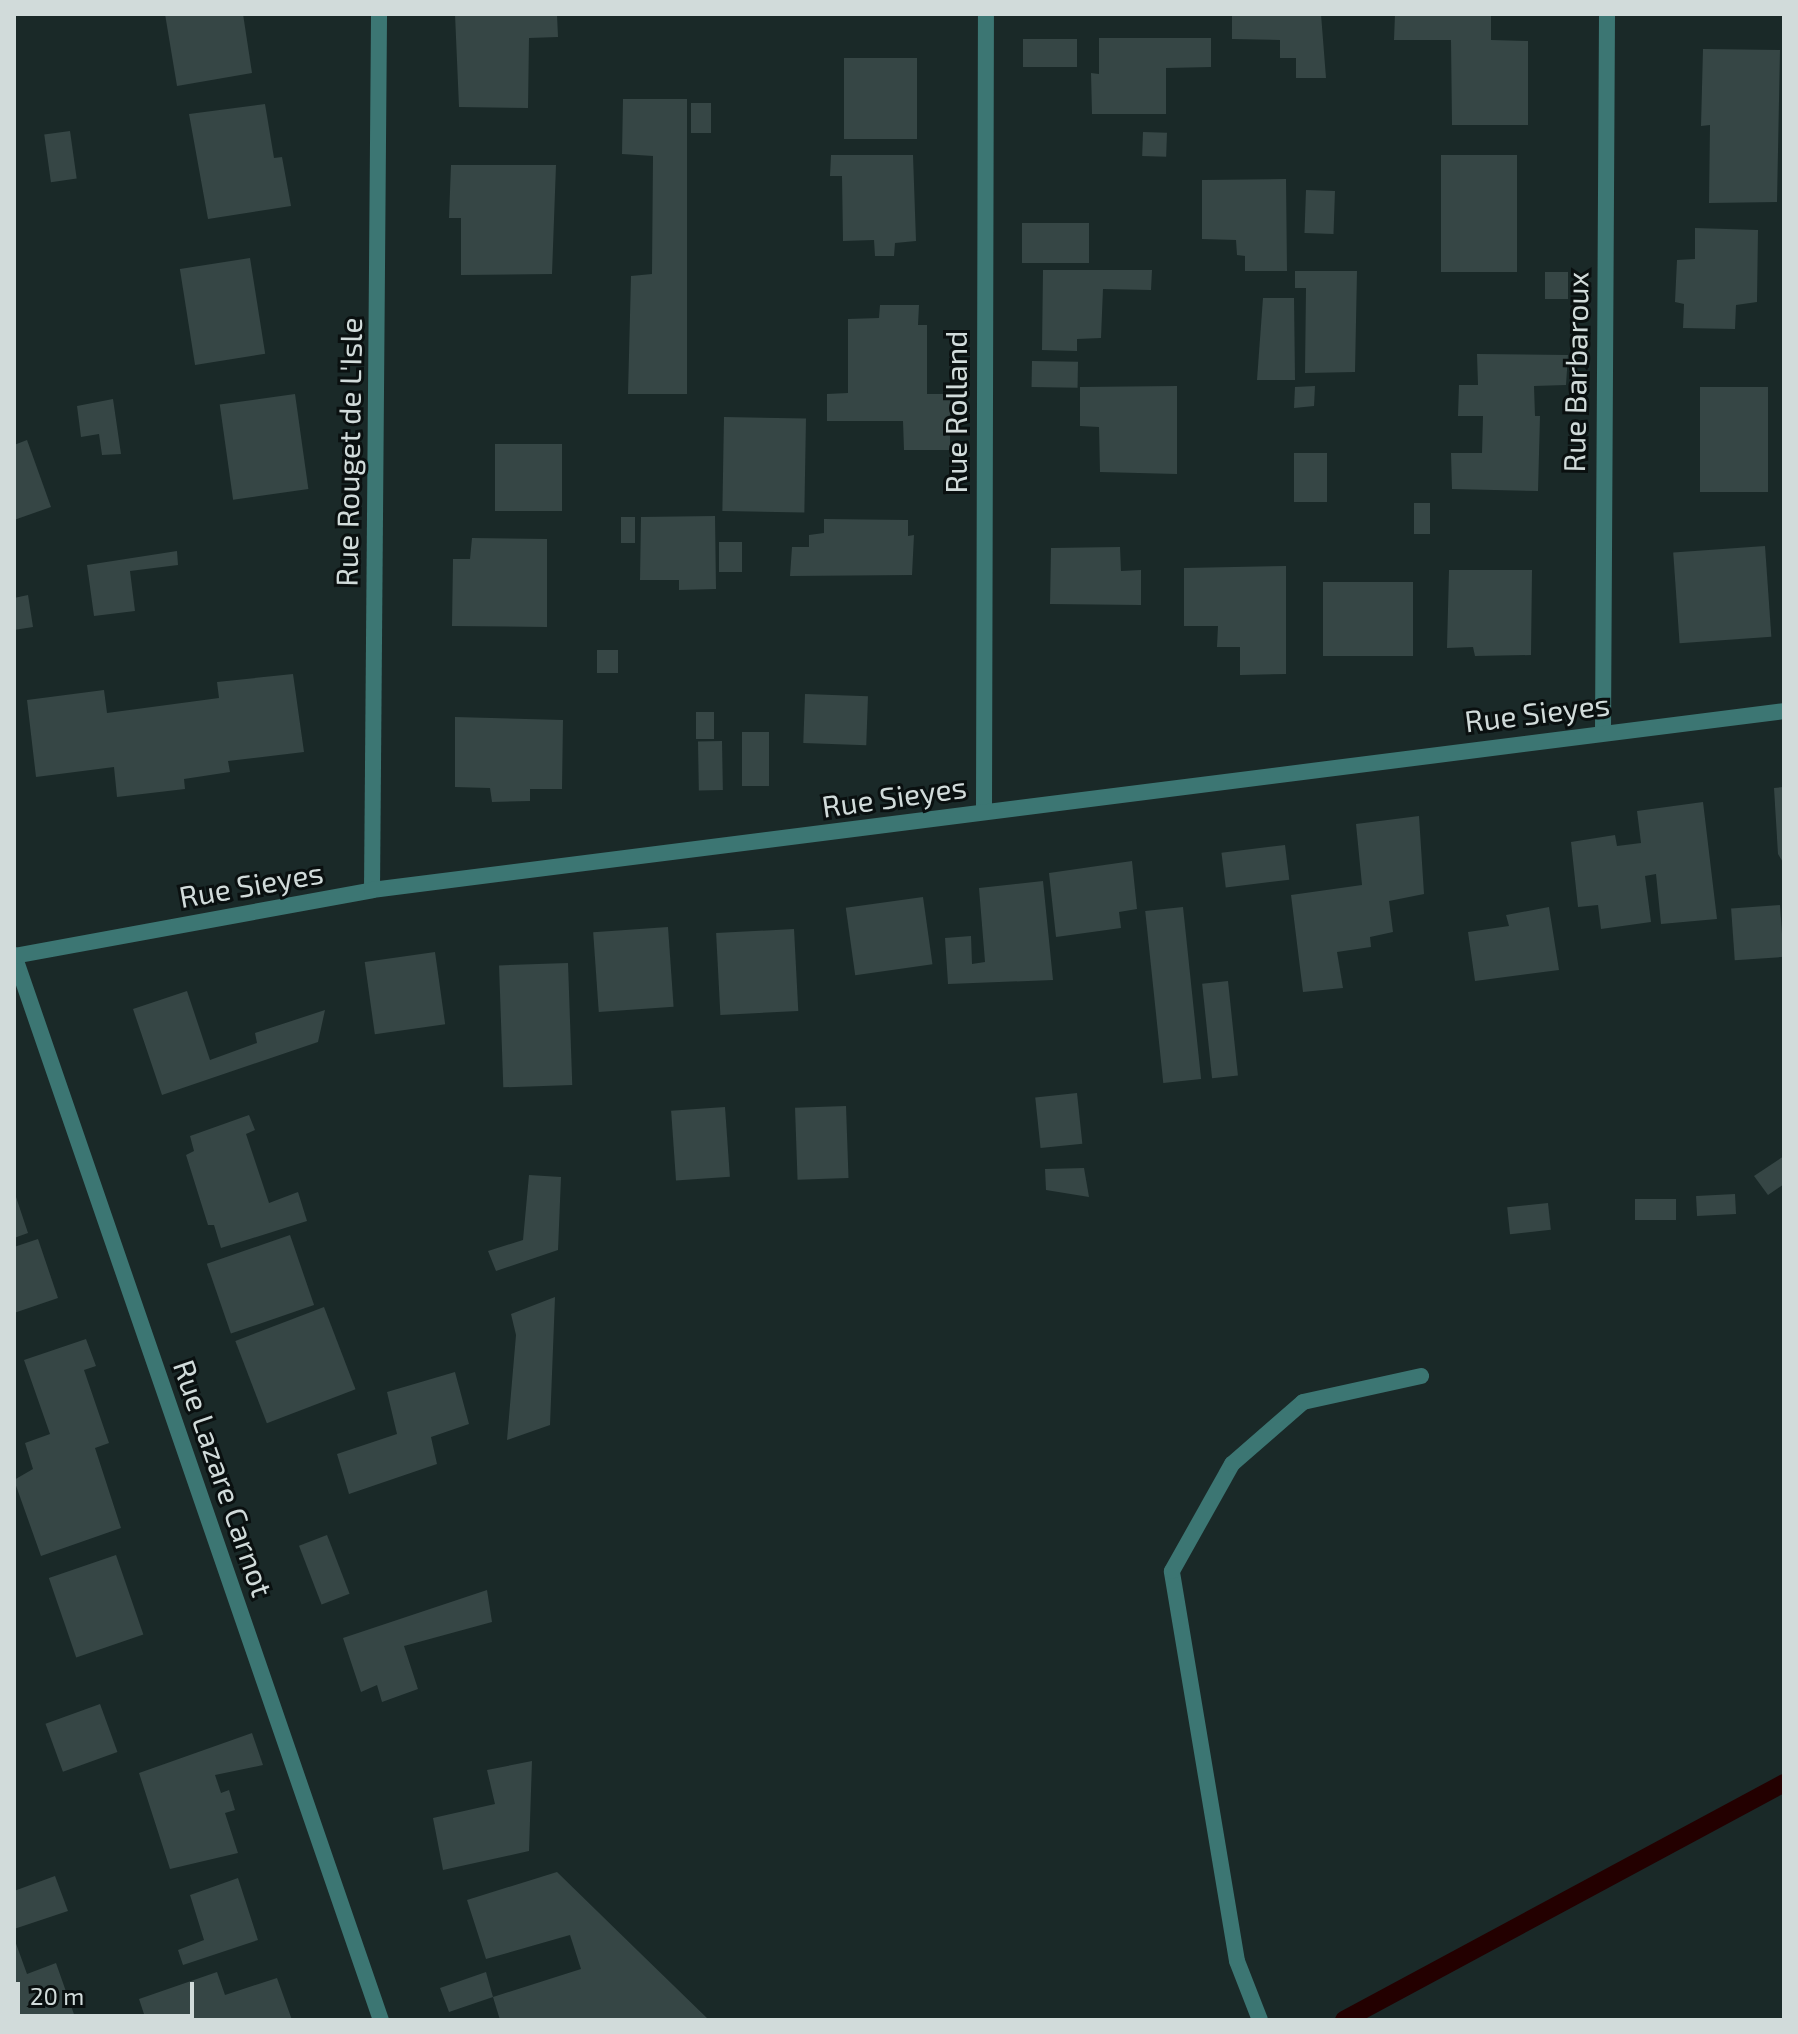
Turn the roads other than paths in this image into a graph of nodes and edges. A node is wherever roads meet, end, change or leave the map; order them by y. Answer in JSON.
{"nodes":[{"id":1,"x":379,"y":14,"type":"edge"},
{"id":2,"x":986,"y":14,"type":"edge"},
{"id":3,"x":1607,"y":14,"type":"edge"},
{"id":4,"x":1784,"y":711,"type":"edge"},
{"id":5,"x":1603,"y":731,"type":"junction"},
{"id":6,"x":984,"y":811,"type":"junction"},
{"id":7,"x":372,"y":890,"type":"junction"},
{"id":8,"x":14,"y":955,"type":"edge"},
{"id":9,"x":1421,"y":1376,"type":"dead end"},
{"id":10,"x":381,"y":2020,"type":"edge"},
{"id":11,"x":1260,"y":2020,"type":"edge"}],
"edges":[{"from":1,"to":7,"type":"street","name":"Rue Rouget de L'Isle"},
{"from":2,"to":6,"type":"street","name":"Rue Rolland"},
{"from":3,"to":5,"type":"street","name":"Rue Barbaroux"},
{"from":4,"to":5,"type":"street","name":"Rue Sieyes"},
{"from":5,"to":6,"type":"street","name":"Rue Sieyes"},
{"from":6,"to":7,"type":"street","name":"Rue Sieyes"},
{"from":7,"to":8,"type":"street","name":"Rue Sieyes"},
{"from":8,"to":10,"type":"street","name":"Rue Lazare Carnot"},
{"from":9,"to":11,"type":"street"}]}
